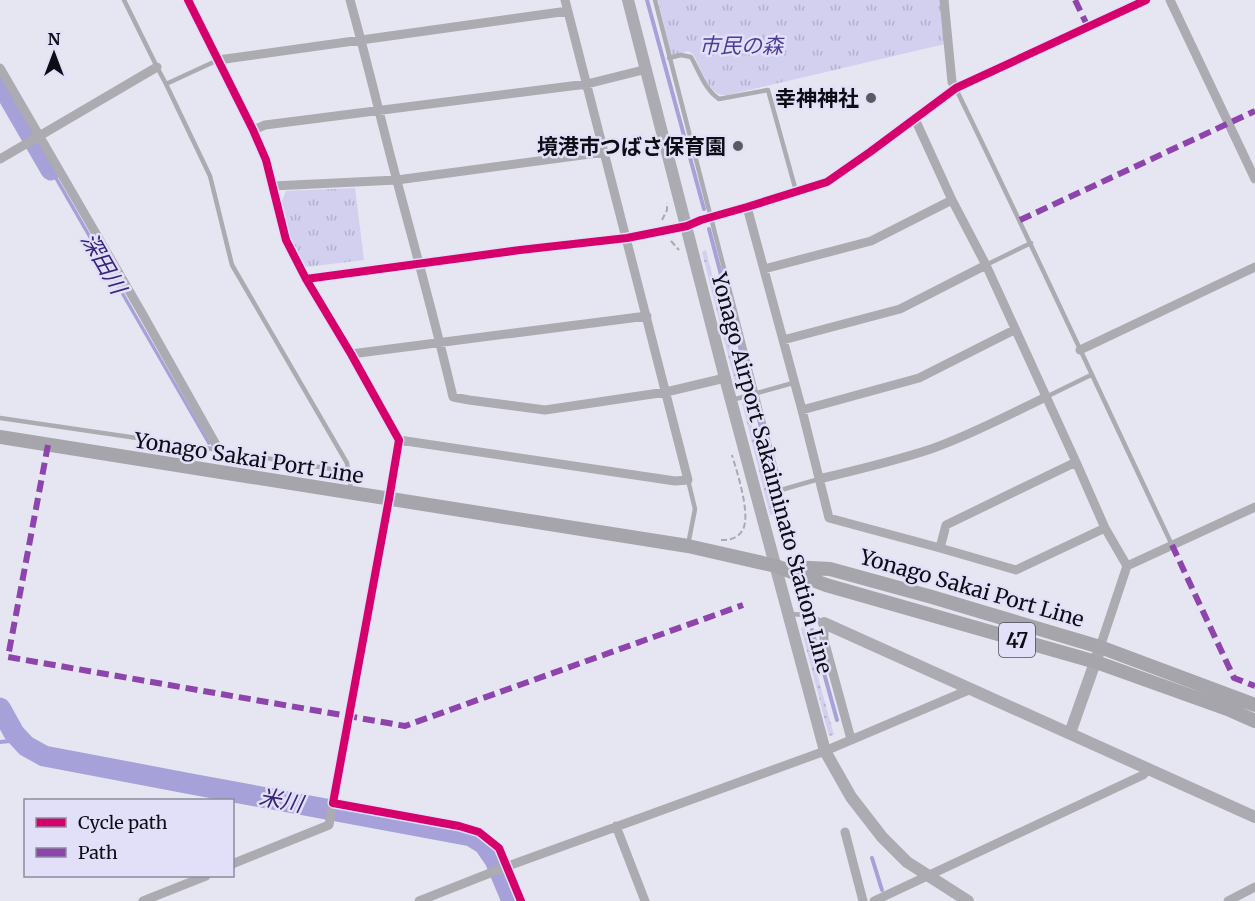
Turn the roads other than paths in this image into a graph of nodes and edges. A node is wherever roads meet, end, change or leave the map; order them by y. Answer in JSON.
{"nodes":[{"id":1,"x":124,"y":0,"type":"edge"},
{"id":2,"x":188,"y":0,"type":"edge"},
{"id":3,"x":350,"y":0,"type":"edge"},
{"id":4,"x":565,"y":0,"type":"edge"},
{"id":5,"x":628,"y":0,"type":"edge"},
{"id":6,"x":655,"y":0,"type":"edge"},
{"id":7,"x":944,"y":0,"type":"edge"},
{"id":8,"x":1146,"y":0,"type":"edge"},
{"id":9,"x":1170,"y":0,"type":"edge"},
{"id":10,"x":568,"y":11,"type":"junction"},
{"id":11,"x":361,"y":40,"type":"junction"},
{"id":12,"x":669,"y":58,"type":"junction"},
{"id":13,"x":218,"y":60,"type":"junction"},
{"id":14,"x":157,"y":67,"type":"junction"},
{"id":15,"x":0,"y":68,"type":"edge"},
{"id":16,"x":647,"y":69,"type":"junction"},
{"id":17,"x":166,"y":84,"type":"junction"},
{"id":18,"x":587,"y":84,"type":"junction"},
{"id":19,"x":956,"y":88,"type":"junction"},
{"id":20,"x":378,"y":110,"type":"junction"},
{"id":21,"x":915,"y":119,"type":"junction"},
{"id":22,"x":253,"y":130,"type":"junction"},
{"id":23,"x":39,"y":136,"type":"junction"},
{"id":24,"x":605,"y":153,"type":"junction"},
{"id":25,"x":0,"y":159,"type":"edge"},
{"id":26,"x":1255,"y":179,"type":"edge"},
{"id":27,"x":397,"y":180,"type":"junction"},
{"id":28,"x":273,"y":186,"type":"junction"},
{"id":29,"x":796,"y":192,"type":"junction"},
{"id":30,"x":952,"y":200,"type":"junction"},
{"id":31,"x":747,"y":207,"type":"junction"},
{"id":32,"x":711,"y":218,"type":"junction"},
{"id":33,"x":687,"y":226,"type":"junction"},
{"id":34,"x":627,"y":238,"type":"junction"},
{"id":35,"x":1031,"y":243,"type":"junction"},
{"id":36,"x":419,"y":265,"type":"junction"},
{"id":37,"x":986,"y":266,"type":"junction"},
{"id":38,"x":1255,"y":267,"type":"edge"},
{"id":39,"x":764,"y":269,"type":"junction"},
{"id":40,"x":306,"y":279,"type":"junction"},
{"id":41,"x":647,"y":316,"type":"junction"},
{"id":42,"x":1014,"y":330,"type":"junction"},
{"id":43,"x":783,"y":340,"type":"junction"},
{"id":44,"x":441,"y":343,"type":"junction"},
{"id":45,"x":1080,"y":350,"type":"junction"},
{"id":46,"x":351,"y":354,"type":"junction"},
{"id":47,"x":1091,"y":375,"type":"junction"},
{"id":48,"x":725,"y":378,"type":"junction"},
{"id":49,"x":794,"y":383,"type":"junction"},
{"id":50,"x":666,"y":392,"type":"junction"},
{"id":51,"x":755,"y":393,"type":"junction"},
{"id":52,"x":1046,"y":397,"type":"junction"},
{"id":53,"x":732,"y":399,"type":"junction"},
{"id":54,"x":802,"y":410,"type":"junction"},
{"id":55,"x":0,"y":418,"type":"edge"},
{"id":56,"x":0,"y":437,"type":"edge"},
{"id":57,"x":399,"y":440,"type":"junction"},
{"id":58,"x":219,"y":450,"type":"junction"},
{"id":59,"x":1076,"y":462,"type":"junction"},
{"id":60,"x":349,"y":472,"type":"junction"},
{"id":61,"x":819,"y":479,"type":"junction"},
{"id":62,"x":688,"y":480,"type":"junction"},
{"id":63,"x":351,"y":492,"type":"junction"},
{"id":64,"x":389,"y":499,"type":"junction"},
{"id":65,"x":1255,"y":507,"type":"edge"},
{"id":66,"x":1105,"y":528,"type":"junction"},
{"id":67,"x":1172,"y":545,"type":"junction"},
{"id":68,"x":688,"y":546,"type":"junction"},
{"id":69,"x":940,"y":548,"type":"junction"},
{"id":70,"x":776,"y":566,"type":"junction"},
{"id":71,"x":1127,"y":567,"type":"junction"},
{"id":72,"x":789,"y":614,"type":"junction"},
{"id":73,"x":824,"y":623,"type":"junction"},
{"id":74,"x":1100,"y":647,"type":"junction"},
{"id":75,"x":1096,"y":662,"type":"junction"},
{"id":76,"x":971,"y":689,"type":"junction"},
{"id":77,"x":1255,"y":705,"type":"edge"},
{"id":78,"x":1255,"y":721,"type":"edge"},
{"id":79,"x":1070,"y":732,"type":"junction"},
{"id":80,"x":851,"y":739,"type":"junction"},
{"id":81,"x":825,"y":751,"type":"junction"},
{"id":82,"x":1148,"y":769,"type":"junction"},
{"id":83,"x":333,"y":803,"type":"junction"},
{"id":84,"x":1255,"y":817,"type":"edge"},
{"id":85,"x":616,"y":826,"type":"junction"},
{"id":86,"x":845,"y":832,"type":"dead end"},
{"id":87,"x":234,"y":863,"type":"edge"},
{"id":88,"x":507,"y":866,"type":"junction"},
{"id":89,"x":928,"y":876,"type":"junction"},
{"id":90,"x":203,"y":877,"type":"edge"},
{"id":91,"x":1255,"y":887,"type":"edge"},
{"id":92,"x":890,"y":898,"type":"edge"},
{"id":93,"x":143,"y":901,"type":"edge"},
{"id":94,"x":418,"y":901,"type":"edge"},
{"id":95,"x":521,"y":901,"type":"edge"},
{"id":96,"x":645,"y":901,"type":"edge"},
{"id":97,"x":863,"y":901,"type":"edge"},
{"id":98,"x":874,"y":901,"type":"edge"},
{"id":99,"x":968,"y":901,"type":"edge"},
{"id":100,"x":1228,"y":901,"type":"edge"}],
"edges":[{"from":1,"to":14,"type":"lane"},
{"from":2,"to":13,"type":"street"},
{"from":3,"to":11,"type":"street"},
{"from":4,"to":10,"type":"street"},
{"from":5,"to":16,"type":"main road","name":"Yonago Airport Sakaiminato Station Line"},
{"from":6,"to":12,"type":"lane"},
{"from":7,"to":19,"type":"street"},
{"from":8,"to":19,"type":"street"},
{"from":9,"to":26,"type":"street"},
{"from":10,"to":11,"type":"street"},
{"from":10,"to":18,"type":"street"},
{"from":11,"to":13,"type":"street"},
{"from":11,"to":20,"type":"street"},
{"from":12,"to":29,"type":"lane"},
{"from":12,"to":32,"type":"lane"},
{"from":13,"to":17,"type":"lane"},
{"from":13,"to":22,"type":"street"},
{"from":14,"to":17,"type":"lane"},
{"from":14,"to":23,"type":"street"},
{"from":15,"to":23,"type":"street"},
{"from":16,"to":18,"type":"street"},
{"from":16,"to":33,"type":"main road","name":"Yonago Airport Sakaiminato Station Line"},
{"from":17,"to":60,"type":"lane"},
{"from":18,"to":20,"type":"street"},
{"from":18,"to":24,"type":"street"},
{"from":19,"to":21,"type":"street"},
{"from":19,"to":35,"type":"lane"},
{"from":20,"to":22,"type":"street"},
{"from":20,"to":27,"type":"street"},
{"from":21,"to":29,"type":"street"},
{"from":21,"to":30,"type":"street"},
{"from":22,"to":28,"type":"street"},
{"from":23,"to":25,"type":"street"},
{"from":23,"to":58,"type":"street"},
{"from":24,"to":27,"type":"street"},
{"from":24,"to":34,"type":"street"},
{"from":27,"to":28,"type":"street"},
{"from":27,"to":36,"type":"street"},
{"from":28,"to":40,"type":"street"},
{"from":29,"to":31,"type":"street"},
{"from":30,"to":37,"type":"street"},
{"from":30,"to":39,"type":"street"},
{"from":31,"to":32,"type":"street"},
{"from":31,"to":39,"type":"street"},
{"from":32,"to":33,"type":"street"},
{"from":32,"to":51,"type":"lane"},
{"from":33,"to":34,"type":"street"},
{"from":33,"to":48,"type":"main road","name":"Yonago Airport Sakaiminato Station Line"},
{"from":34,"to":36,"type":"street"},
{"from":34,"to":41,"type":"street"},
{"from":35,"to":37,"type":"lane"},
{"from":35,"to":45,"type":"lane"},
{"from":36,"to":40,"type":"street"},
{"from":36,"to":44,"type":"street"},
{"from":37,"to":42,"type":"street"},
{"from":37,"to":43,"type":"street"},
{"from":38,"to":45,"type":"street"},
{"from":39,"to":43,"type":"street"},
{"from":40,"to":46,"type":"street"},
{"from":41,"to":44,"type":"street"},
{"from":41,"to":50,"type":"street"},
{"from":42,"to":52,"type":"street"},
{"from":42,"to":54,"type":"street"},
{"from":43,"to":49,"type":"street"},
{"from":44,"to":46,"type":"street"},
{"from":44,"to":50,"type":"street"},
{"from":45,"to":47,"type":"lane"},
{"from":46,"to":57,"type":"street"},
{"from":47,"to":52,"type":"lane"},
{"from":47,"to":67,"type":"lane"},
{"from":48,"to":50,"type":"street"},
{"from":48,"to":53,"type":"main road","name":"Yonago Airport Sakaiminato Station Line"},
{"from":49,"to":51,"type":"lane"},
{"from":49,"to":54,"type":"street"},
{"from":50,"to":62,"type":"street"},
{"from":51,"to":53,"type":"lane"},
{"from":51,"to":61,"type":"lane"},
{"from":52,"to":59,"type":"street"},
{"from":52,"to":61,"type":"street"},
{"from":53,"to":70,"type":"main road","name":"Yonago Airport Sakaiminato Station Line"},
{"from":54,"to":61,"type":"street"},
{"from":55,"to":58,"type":"lane"},
{"from":56,"to":63,"type":"main road","name":"Yonago Sakai Port Line","number":"47"},
{"from":57,"to":62,"type":"street"},
{"from":57,"to":64,"type":"street"},
{"from":58,"to":60,"type":"lane"},
{"from":59,"to":66,"type":"street"},
{"from":59,"to":69,"type":"street"},
{"from":60,"to":63,"type":"lane"},
{"from":61,"to":69,"type":"street"},
{"from":62,"to":68,"type":"lane"},
{"from":63,"to":64,"type":"main road","name":"Yonago Sakai Port Line","number":"47"},
{"from":64,"to":68,"type":"main road","name":"Yonago Sakai Port Line","number":"47"},
{"from":64,"to":83,"type":"street"},
{"from":65,"to":67,"type":"street"},
{"from":66,"to":69,"type":"street"},
{"from":66,"to":71,"type":"street"},
{"from":67,"to":71,"type":"street"},
{"from":68,"to":70,"type":"main road","name":"Yonago Sakai Port Line","number":"47"},
{"from":70,"to":72,"type":"main road","name":"Yonago Airport Sakaiminato Station Line"},
{"from":70,"to":74,"type":"main road","name":"Yonago Sakai Port Line","number":"47"},
{"from":70,"to":75,"type":"main road","name":"Yonago Sakai Port Line","number":"47"},
{"from":71,"to":74,"type":"street"},
{"from":72,"to":73,"type":"lane"},
{"from":72,"to":81,"type":"main road","name":"Yonago Airport Sakaiminato Station Line"},
{"from":73,"to":76,"type":"main road"},
{"from":73,"to":80,"type":"street"},
{"from":74,"to":75,"type":"main road"},
{"from":74,"to":77,"type":"main road","name":"Yonago Sakai Port Line","number":"47"},
{"from":75,"to":78,"type":"main road","name":"Yonago Sakai Port Line","number":"47"},
{"from":75,"to":79,"type":"main road"},
{"from":76,"to":79,"type":"main road"},
{"from":76,"to":80,"type":"street"},
{"from":79,"to":82,"type":"main road"},
{"from":80,"to":81,"type":"street"},
{"from":81,"to":85,"type":"street"},
{"from":81,"to":89,"type":"main road","name":"Yonago Airport Sakaiminato Station Line"},
{"from":82,"to":84,"type":"main road"},
{"from":82,"to":89,"type":"street"},
{"from":83,"to":87,"type":"street"},
{"from":83,"to":88,"type":"street"},
{"from":85,"to":88,"type":"street"},
{"from":85,"to":96,"type":"street"},
{"from":86,"to":97,"type":"street"},
{"from":88,"to":94,"type":"street"},
{"from":88,"to":95,"type":"street"},
{"from":89,"to":92,"type":"street"},
{"from":89,"to":99,"type":"main road","name":"Yonago Airport Sakaiminato Station Line"},
{"from":90,"to":93,"type":"street"},
{"from":91,"to":100,"type":"street"},
{"from":92,"to":98,"type":"street"}]}
